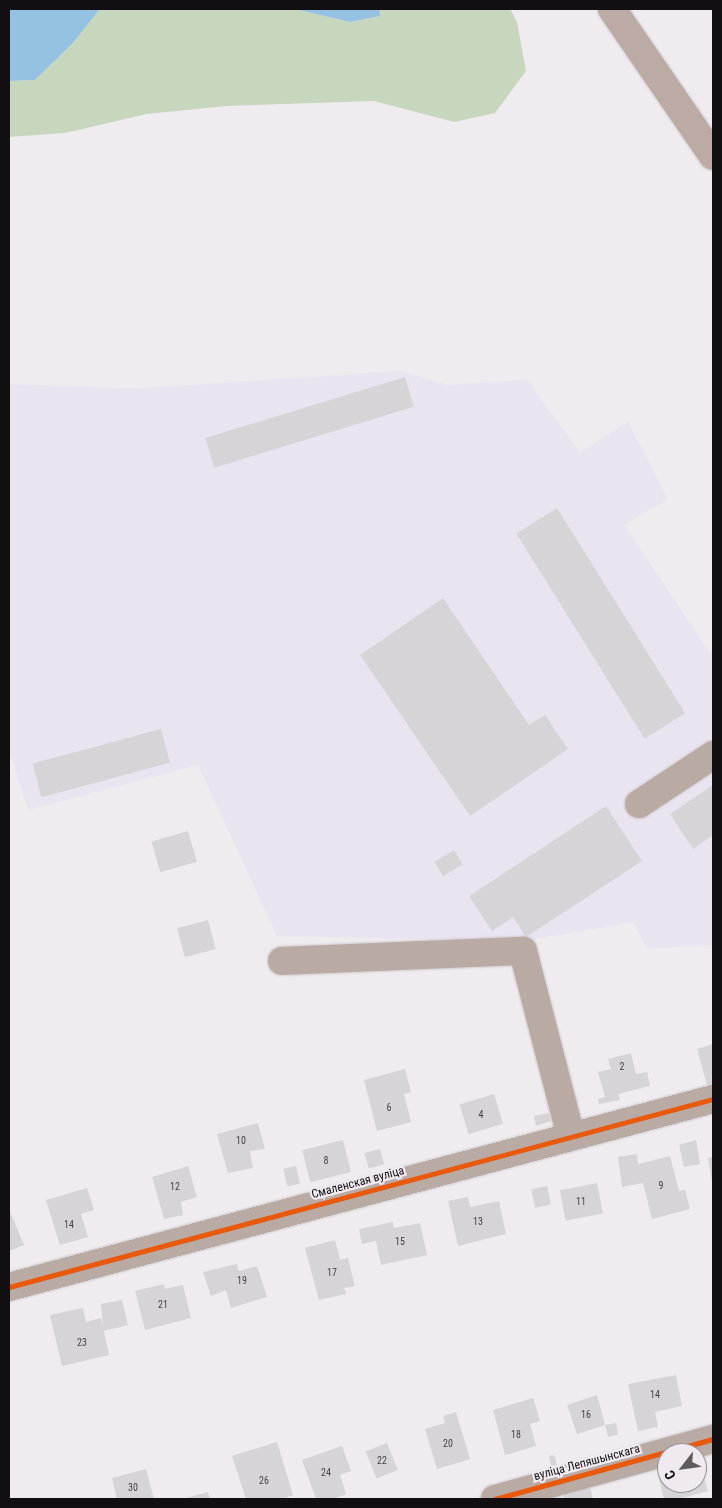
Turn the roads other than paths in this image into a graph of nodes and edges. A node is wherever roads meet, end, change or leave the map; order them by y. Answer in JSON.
{"nodes":[{"id":1,"x":612,"y":9,"type":"edge"},
{"id":2,"x":713,"y":156,"type":"edge"},
{"id":3,"x":713,"y":755,"type":"edge"},
{"id":4,"x":639,"y":804,"type":"dead end"},
{"id":5,"x":282,"y":961,"type":"dead end"},
{"id":6,"x":713,"y":1099,"type":"edge"},
{"id":7,"x":571,"y":1136,"type":"junction"},
{"id":8,"x":9,"y":1287,"type":"edge"},
{"id":9,"x":713,"y":1439,"type":"edge"},
{"id":10,"x":495,"y":1499,"type":"edge"}],
"edges":[{"from":1,"to":2,"type":"main road"},
{"from":3,"to":4,"type":"street"},
{"from":5,"to":7,"type":"street"},
{"from":6,"to":7,"type":"street","name":"Смаленская вуліца"},
{"from":7,"to":8,"type":"street","name":"Смаленская вуліца"},
{"from":9,"to":10,"type":"street","name":"вуліца Лепяшынскага"}]}
